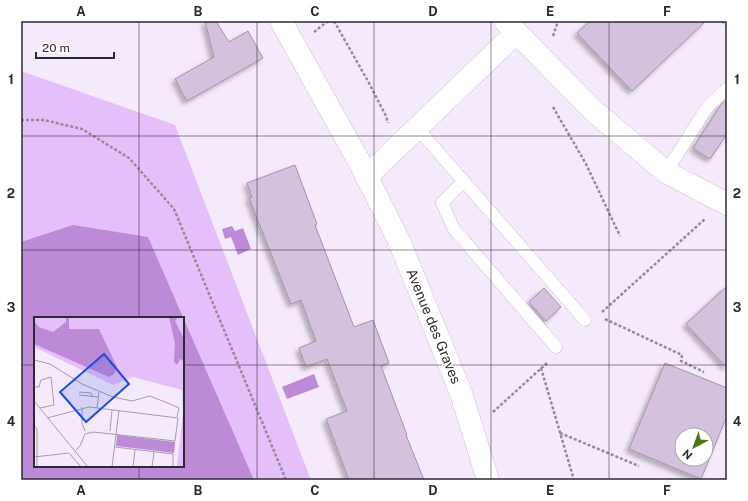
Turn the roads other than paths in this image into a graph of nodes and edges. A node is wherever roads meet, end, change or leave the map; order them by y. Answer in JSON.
{"nodes":[{"id":1,"x":281,"y":21,"type":"edge"},
{"id":2,"x":511,"y":27,"type":"edge"},
{"id":3,"x":727,"y":89,"type":"edge"},
{"id":4,"x":418,"y":129,"type":"junction"},
{"id":5,"x":666,"y":172,"type":"junction"},
{"id":6,"x":366,"y":177,"type":"junction"},
{"id":7,"x":464,"y":181,"type":"junction"},
{"id":8,"x":722,"y":202,"type":"edge"},
{"id":9,"x":585,"y":320,"type":"dead end"},
{"id":10,"x":554,"y":352,"type":"road end"},
{"id":11,"x":488,"y":480,"type":"edge"}],
"edges":[{"from":1,"to":6,"type":"street","name":"Avenue des Graves"},
{"from":2,"to":4,"type":"street"},
{"from":2,"to":5,"type":"street"},
{"from":3,"to":5,"type":"lane"},
{"from":4,"to":6,"type":"street"},
{"from":4,"to":7,"type":"lane"},
{"from":5,"to":8,"type":"street"},
{"from":6,"to":11,"type":"street","name":"Avenue des Graves"},
{"from":7,"to":9,"type":"lane"},
{"from":7,"to":10,"type":"lane"}]}
